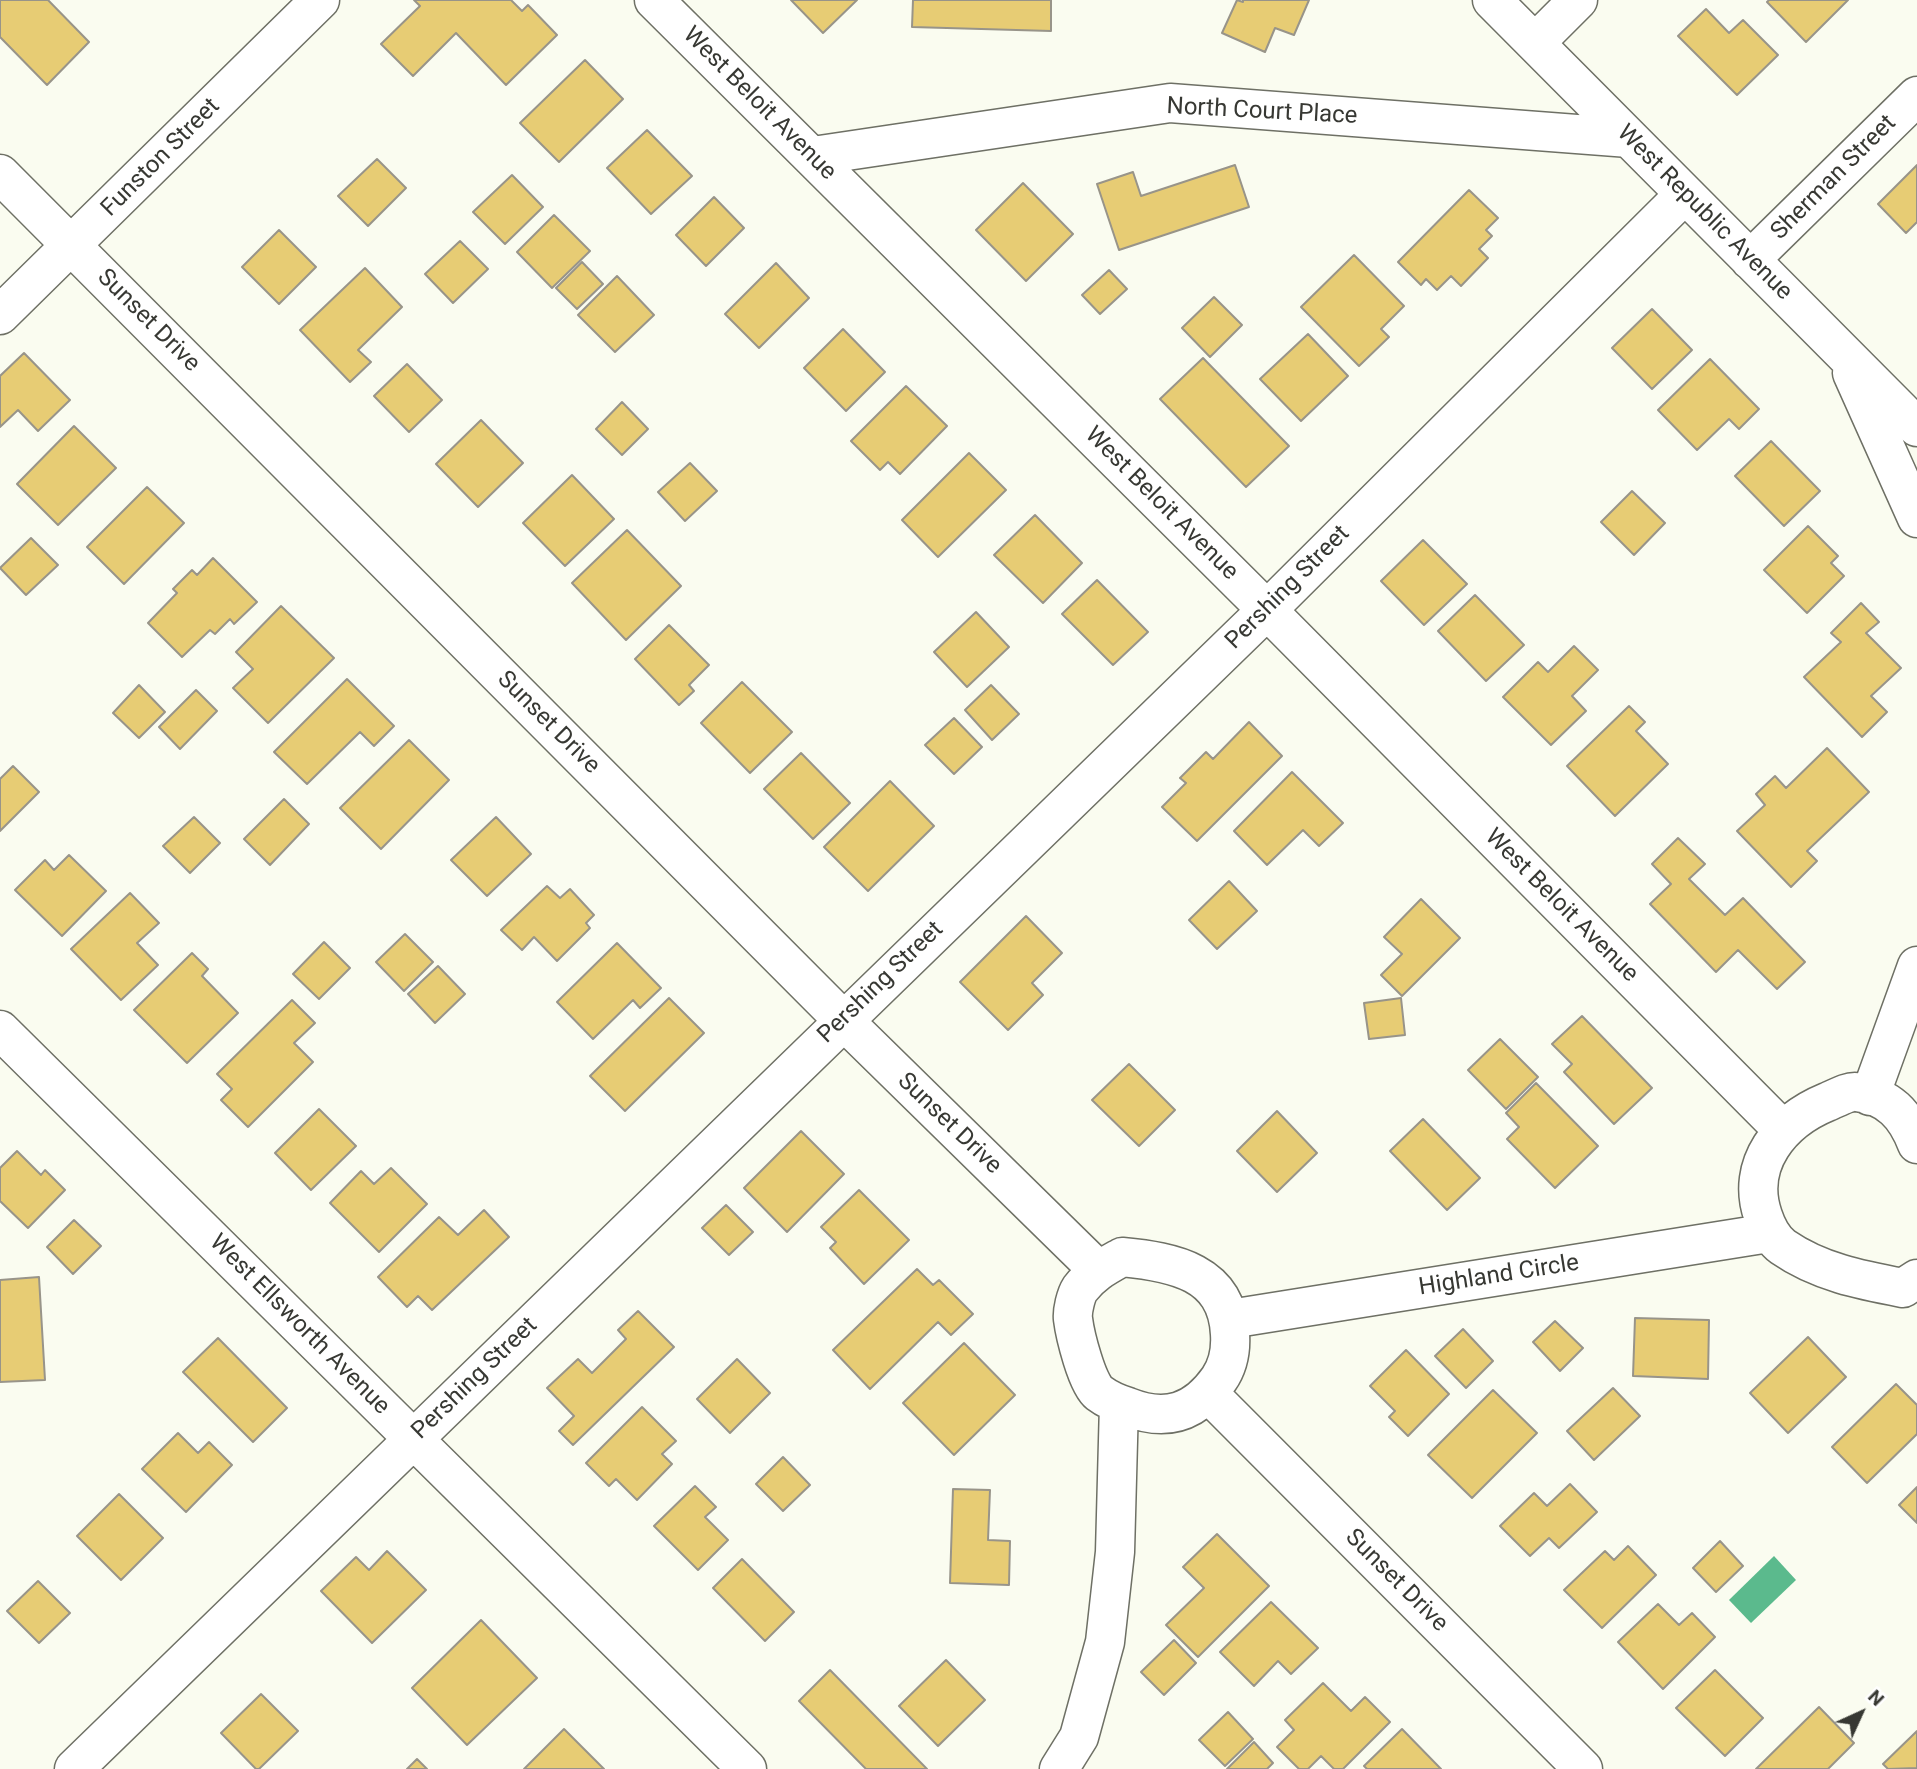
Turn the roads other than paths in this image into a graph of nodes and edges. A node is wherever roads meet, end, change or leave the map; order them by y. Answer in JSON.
{"nodes":[{"id":1,"x":320,"y":0,"type":"edge"},
{"id":2,"x":654,"y":0,"type":"edge"},
{"id":3,"x":1492,"y":0,"type":"edge"},
{"id":4,"x":1578,"y":0,"type":"edge"},
{"id":5,"x":1535,"y":43,"type":"junction"},
{"id":6,"x":1917,"y":96,"type":"edge"},
{"id":7,"x":1629,"y":138,"type":"junction"},
{"id":8,"x":813,"y":156,"type":"junction"},
{"id":9,"x":0,"y":174,"type":"edge"},
{"id":10,"x":1685,"y":194,"type":"junction"},
{"id":11,"x":73,"y":245,"type":"junction"},
{"id":12,"x":1750,"y":260,"type":"junction"},
{"id":13,"x":0,"y":315,"type":"edge"},
{"id":14,"x":1842,"y":351,"type":"junction"},
{"id":15,"x":1917,"y":427,"type":"edge"},
{"id":16,"x":1917,"y":518,"type":"edge"},
{"id":17,"x":1267,"y":610,"type":"junction"},
{"id":18,"x":1917,"y":966,"type":"edge"},
{"id":19,"x":842,"y":1020,"type":"junction"},
{"id":20,"x":0,"y":1030,"type":"edge"},
{"id":21,"x":1870,"y":1096,"type":"junction"},
{"id":22,"x":1783,"y":1130,"type":"junction"},
{"id":23,"x":1917,"y":1144,"type":"edge"},
{"id":24,"x":1769,"y":1233,"type":"junction"},
{"id":25,"x":1098,"y":1270,"type":"junction"},
{"id":26,"x":1917,"y":1279,"type":"edge"},
{"id":27,"x":1230,"y":1320,"type":"junction"},
{"id":28,"x":1209,"y":1394,"type":"junction"},
{"id":29,"x":1119,"y":1404,"type":"junction"},
{"id":30,"x":414,"y":1439,"type":"junction"},
{"id":31,"x":74,"y":1769,"type":"edge"},
{"id":32,"x":747,"y":1769,"type":"edge"},
{"id":33,"x":1059,"y":1769,"type":"edge"},
{"id":34,"x":1583,"y":1769,"type":"edge"}],
"edges":[{"from":1,"to":11,"type":"street","name":"Funston Street"},
{"from":2,"to":8,"type":"street","name":"West Beloit Avenue"},
{"from":3,"to":5,"type":"street","name":"West Republic Avenue"},
{"from":4,"to":5,"type":"street"},
{"from":5,"to":7,"type":"street","name":"West Republic Avenue"},
{"from":6,"to":12,"type":"street","name":"Sherman Street"},
{"from":7,"to":8,"type":"street","name":"North Court Place"},
{"from":7,"to":10,"type":"street","name":"West Republic Avenue"},
{"from":8,"to":17,"type":"street","name":"West Beloit Avenue"},
{"from":9,"to":11,"type":"street","name":"Sunset Drive"},
{"from":10,"to":12,"type":"street","name":"West Republic Avenue"},
{"from":10,"to":17,"type":"street","name":"Pershing Street"},
{"from":11,"to":13,"type":"street","name":"Funston Street"},
{"from":11,"to":19,"type":"street","name":"Sunset Drive"},
{"from":12,"to":14,"type":"street","name":"West Republic Avenue"},
{"from":14,"to":15,"type":"street","name":"West Republic Avenue"},
{"from":14,"to":16,"type":"street"},
{"from":17,"to":19,"type":"street","name":"Pershing Street"},
{"from":17,"to":22,"type":"street","name":"West Beloit Avenue"},
{"from":18,"to":21,"type":"street"},
{"from":19,"to":25,"type":"street","name":"Sunset Drive"},
{"from":19,"to":30,"type":"street","name":"Pershing Street"},
{"from":20,"to":30,"type":"street","name":"West Ellsworth Avenue"},
{"from":21,"to":22,"type":"street"},
{"from":21,"to":23,"type":"street"},
{"from":22,"to":24,"type":"street"},
{"from":24,"to":26,"type":"street"},
{"from":24,"to":27,"type":"street","name":"Highland Circle"},
{"from":25,"to":27,"type":"street"},
{"from":25,"to":29,"type":"street"},
{"from":27,"to":28,"type":"street"},
{"from":28,"to":29,"type":"street"},
{"from":28,"to":34,"type":"street","name":"Sunset Drive"},
{"from":29,"to":33,"type":"street"},
{"from":30,"to":31,"type":"street","name":"Pershing Street"},
{"from":30,"to":32,"type":"street","name":"West Ellsworth Avenue"}]}
